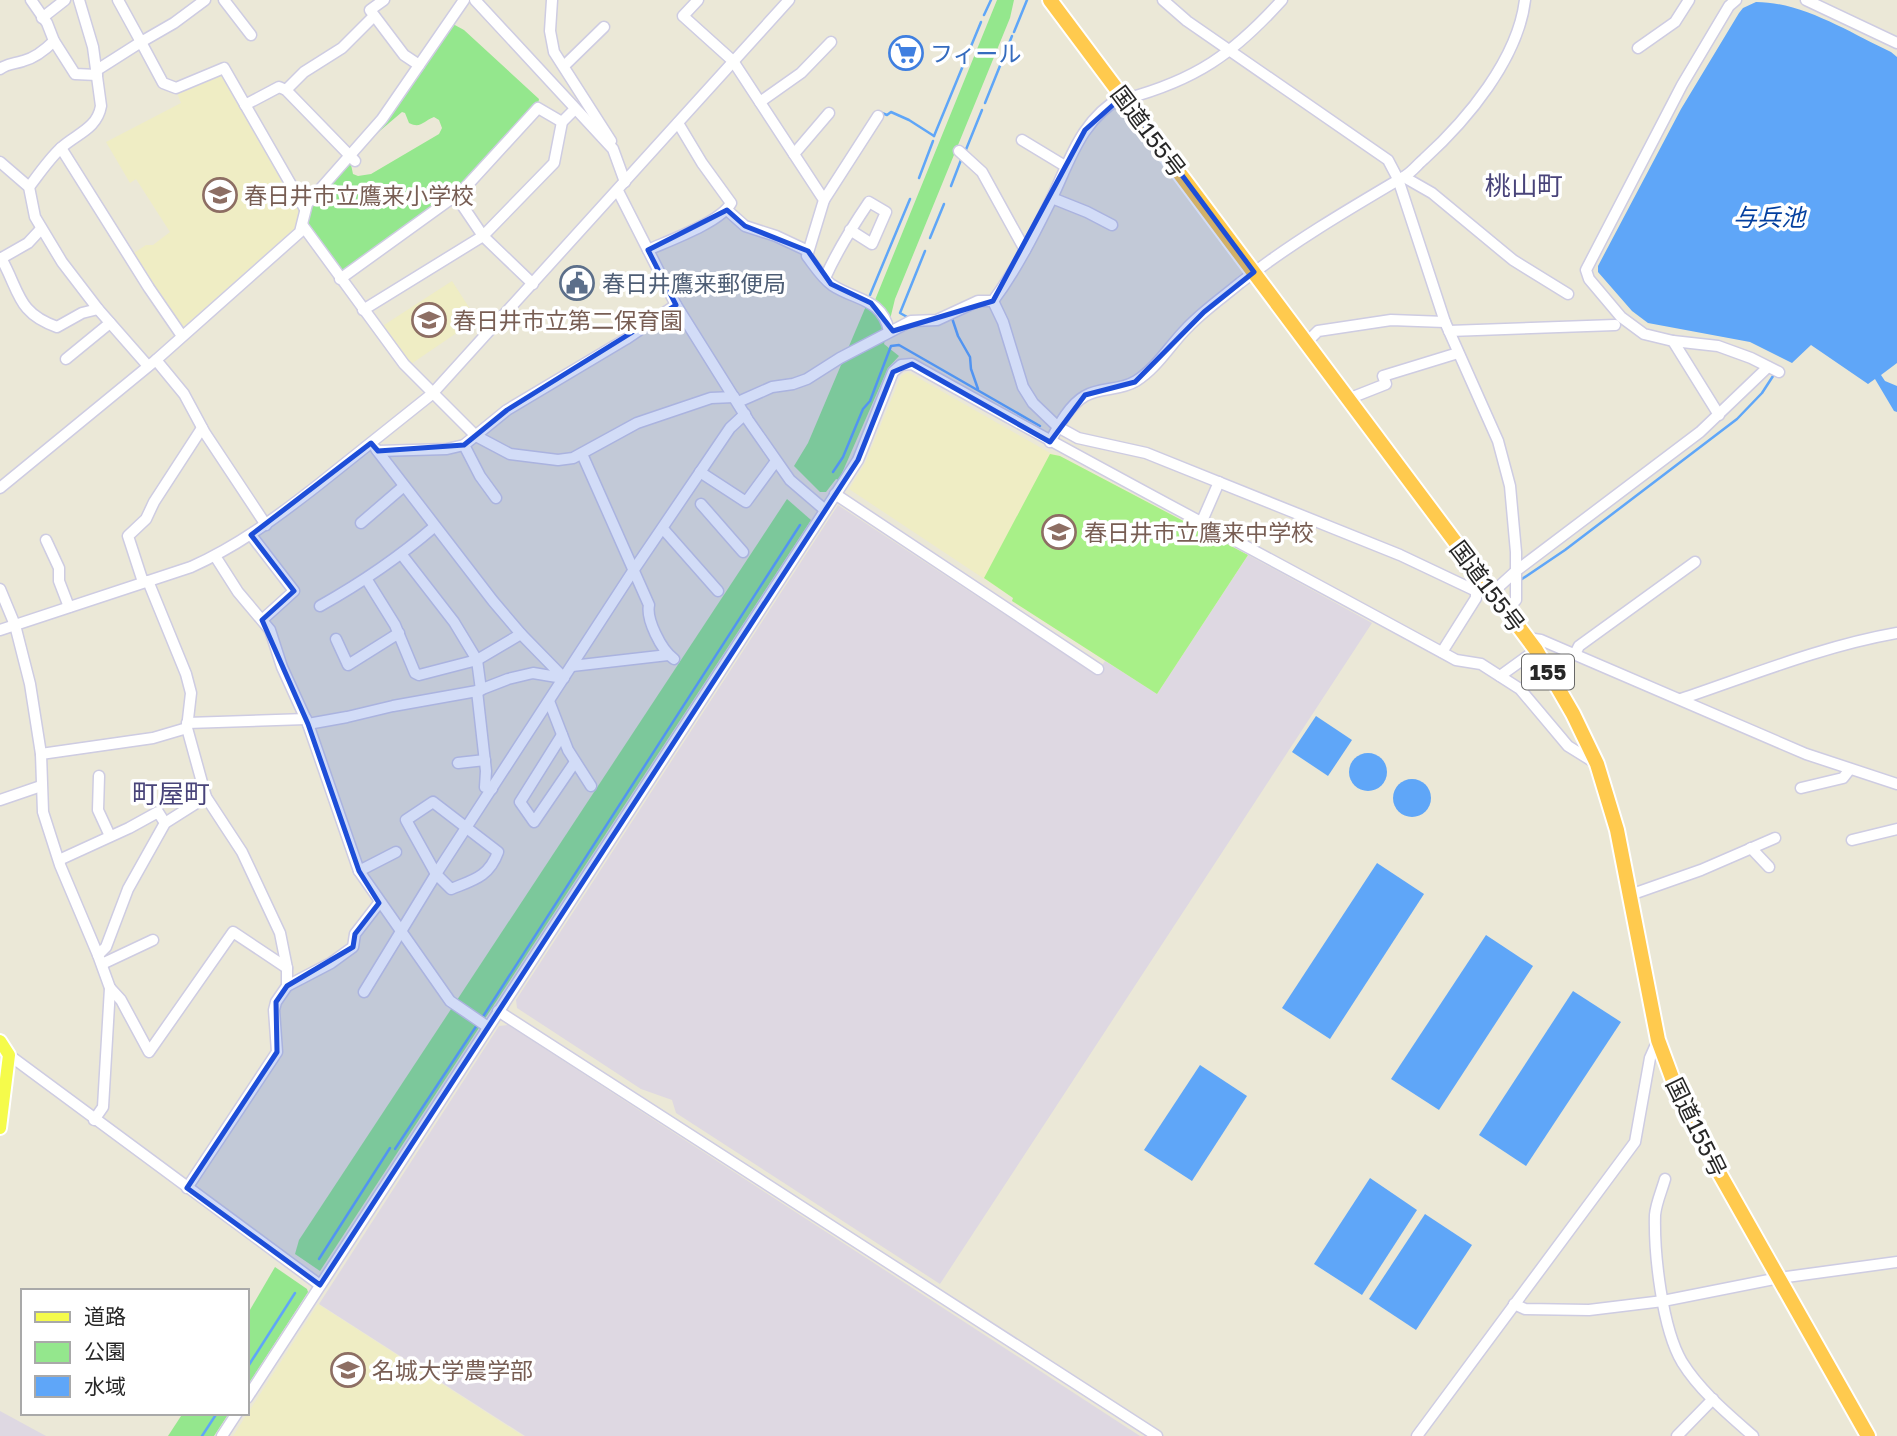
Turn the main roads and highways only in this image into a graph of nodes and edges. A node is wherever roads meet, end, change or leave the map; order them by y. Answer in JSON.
{"nodes":[{"id":1,"x":1050,"y":0,"type":"edge"},
{"id":2,"x":0,"y":1041,"type":"edge"},
{"id":3,"x":0,"y":1128,"type":"edge"},
{"id":4,"x":1868,"y":1436,"type":"edge"}],
"edges":[{"from":1,"to":4,"type":"highway","name":"国道155号","number":"155"},
{"from":2,"to":3,"type":"main road"}]}
